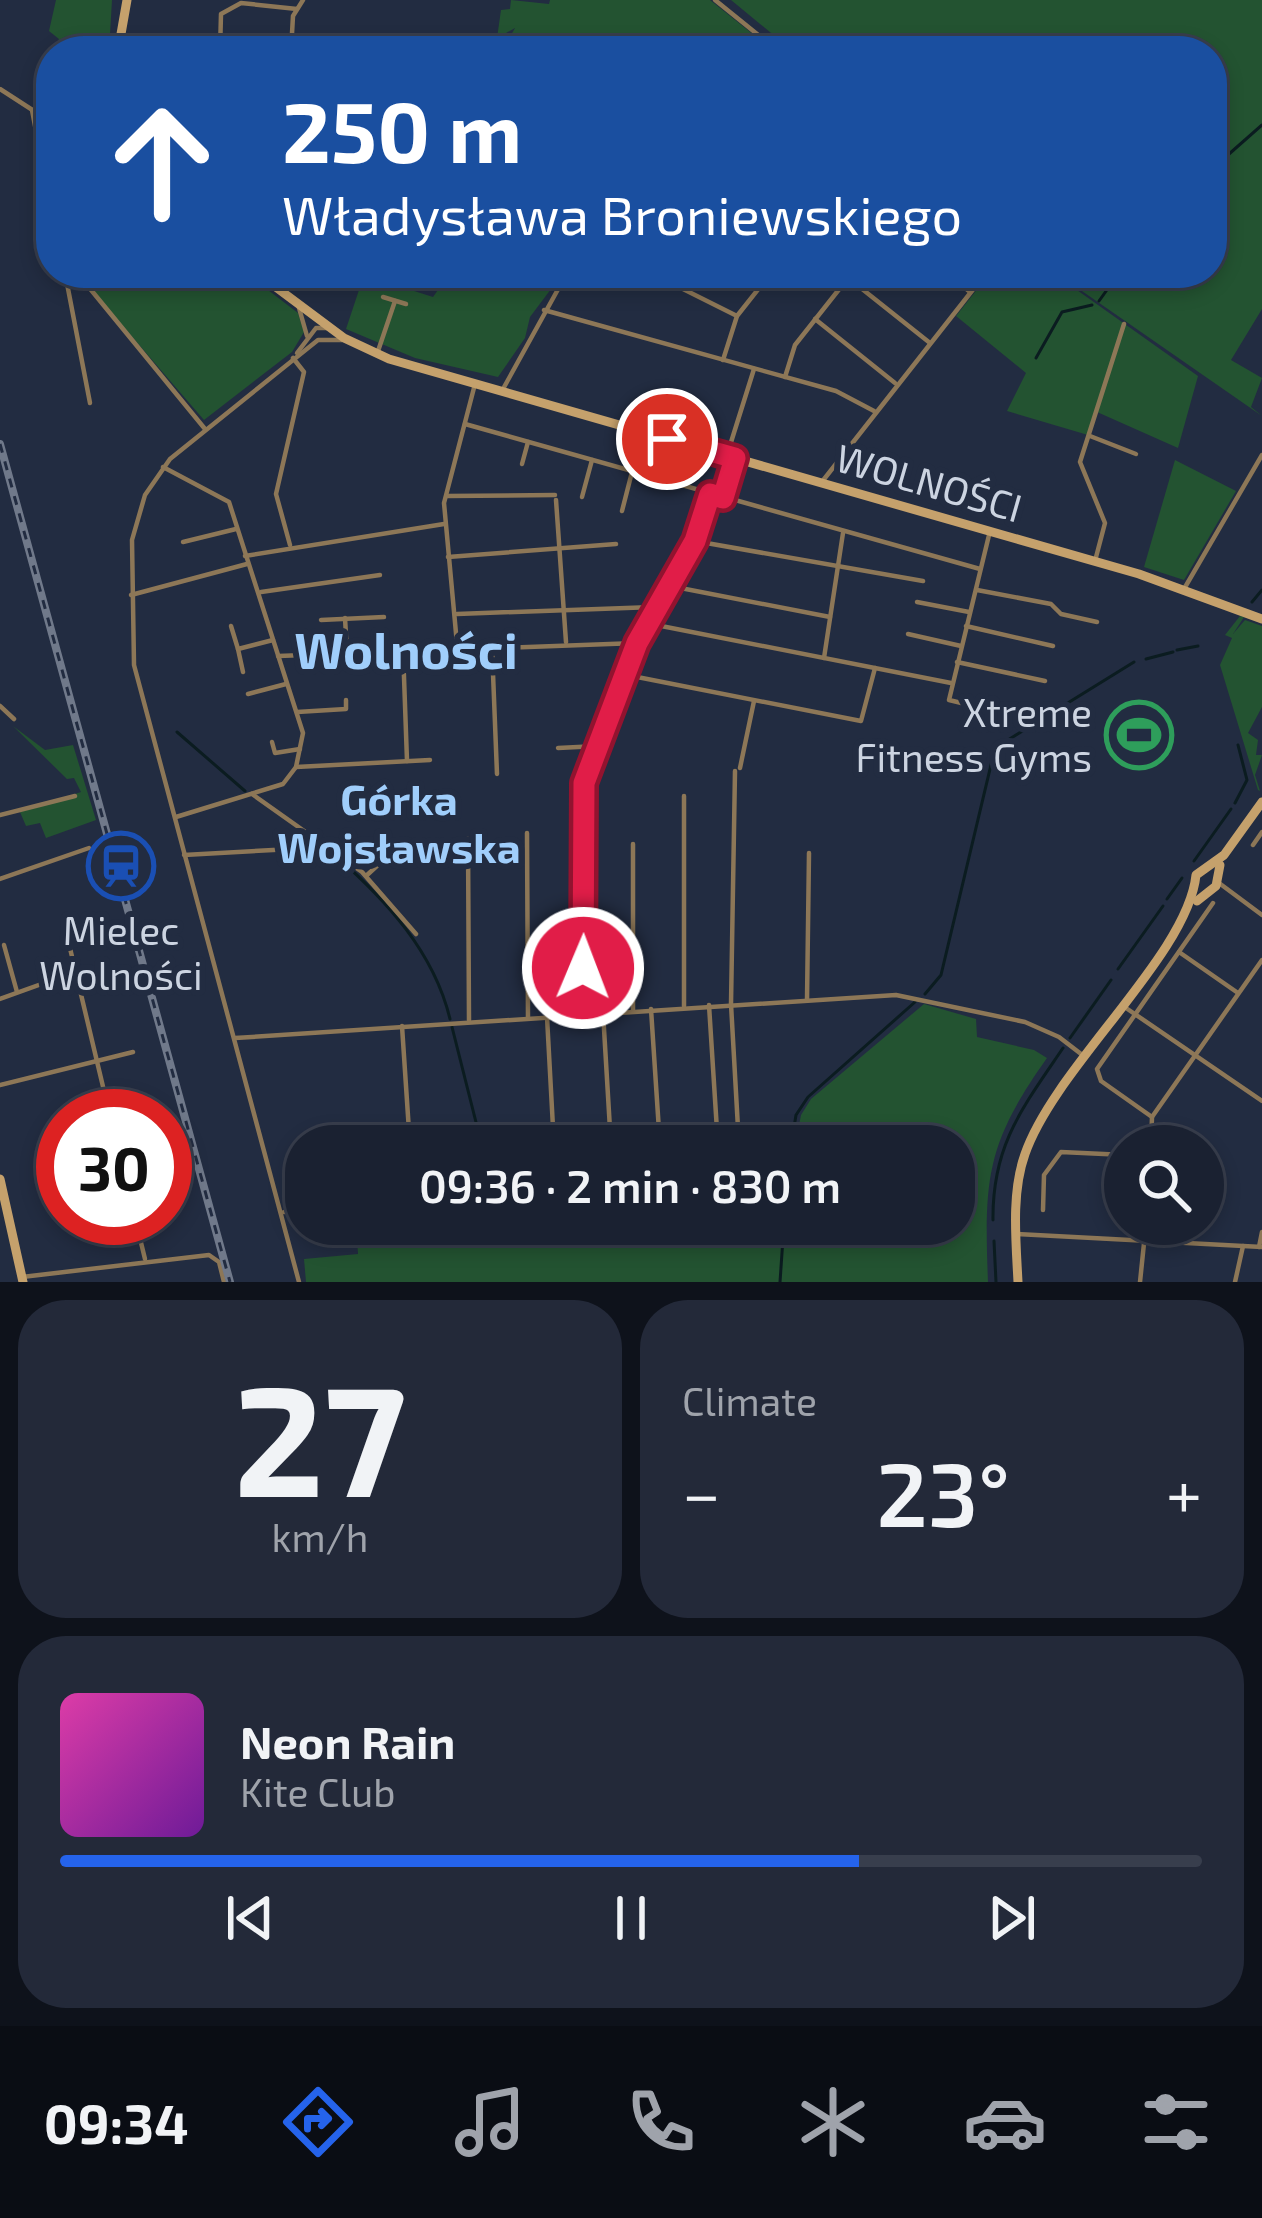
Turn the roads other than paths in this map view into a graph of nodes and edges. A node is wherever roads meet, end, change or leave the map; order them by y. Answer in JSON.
{"nodes":[{"id":1,"x":124,"y":0,"type":"edge"},
{"id":2,"x":303,"y":0,"type":"edge"},
{"id":3,"x":715,"y":0,"type":"edge"},
{"id":4,"x":298,"y":9,"type":"junction"},
{"id":5,"x":119,"y":36,"type":"edge"},
{"id":6,"x":220,"y":36,"type":"edge"},
{"id":7,"x":293,"y":36,"type":"edge"},
{"id":8,"x":759,"y":36,"type":"edge"},
{"id":9,"x":0,"y":88,"type":"edge"},
{"id":10,"x":32,"y":110,"type":"junction"},
{"id":11,"x":36,"y":113,"type":"edge"},
{"id":12,"x":36,"y":131,"type":"edge"},
{"id":13,"x":68,"y":288,"type":"edge"},
{"id":14,"x":89,"y":288,"type":"edge"},
{"id":15,"x":276,"y":288,"type":"edge"},
{"id":16,"x":557,"y":288,"type":"edge"},
{"id":17,"x":681,"y":288,"type":"edge"},
{"id":18,"x":759,"y":288,"type":"edge"},
{"id":19,"x":836,"y":288,"type":"edge"},
{"id":20,"x":861,"y":288,"type":"edge"},
{"id":21,"x":965,"y":288,"type":"edge"},
{"id":22,"x":973,"y":288,"type":"edge"},
{"id":23,"x":970,"y":292,"type":"junction"},
{"id":24,"x":396,"y":298,"type":"dead end"},
{"id":25,"x":296,"y":303,"type":"junction"},
{"id":26,"x":544,"y":310,"type":"junction"},
{"id":27,"x":737,"y":316,"type":"junction"},
{"id":28,"x":815,"y":319,"type":"junction"},
{"id":29,"x":1124,"y":324,"type":"dead end"},
{"id":30,"x":324,"y":326,"type":"junction"},
{"id":31,"x":318,"y":340,"type":"junction"},
{"id":32,"x":305,"y":342,"type":"junction"},
{"id":33,"x":353,"y":343,"type":"junction"},
{"id":34,"x":930,"y":343,"type":"junction"},
{"id":35,"x":377,"y":354,"type":"junction"},
{"id":36,"x":293,"y":358,"type":"junction"},
{"id":37,"x":724,"y":360,"type":"junction"},
{"id":38,"x":754,"y":369,"type":"junction"},
{"id":39,"x":785,"y":377,"type":"junction"},
{"id":40,"x":476,"y":384,"type":"junction"},
{"id":41,"x":896,"y":385,"type":"junction"},
{"id":42,"x":502,"y":392,"type":"junction"},
{"id":43,"x":90,"y":403,"type":"dead end"},
{"id":44,"x":874,"y":410,"type":"junction"},
{"id":45,"x":465,"y":424,"type":"junction"},
{"id":46,"x":206,"y":429,"type":"junction"},
{"id":47,"x":1090,"y":436,"type":"junction"},
{"id":48,"x":528,"y":442,"type":"junction"},
{"id":49,"x":1136,"y":454,"type":"dead end"},
{"id":50,"x":1262,"y":455,"type":"edge"},
{"id":51,"x":731,"y":457,"type":"junction"},
{"id":52,"x":592,"y":460,"type":"junction"},
{"id":53,"x":522,"y":464,"type":"dead end"},
{"id":54,"x":163,"y":467,"type":"junction"},
{"id":55,"x":632,"y":472,"type":"junction"},
{"id":56,"x":821,"y":483,"type":"junction"},
{"id":57,"x":710,"y":494,"type":"junction"},
{"id":58,"x":445,"y":496,"type":"junction"},
{"id":59,"x":581,"y":497,"type":"dead end"},
{"id":60,"x":723,"y":498,"type":"junction"},
{"id":61,"x":622,"y":511,"type":"dead end"},
{"id":62,"x":444,"y":524,"type":"junction"},
{"id":63,"x":237,"y":529,"type":"junction"},
{"id":64,"x":990,"y":531,"type":"junction"},
{"id":65,"x":843,"y":532,"type":"junction"},
{"id":66,"x":695,"y":541,"type":"junction"},
{"id":67,"x":183,"y":542,"type":"dead end"},
{"id":68,"x":616,"y":544,"type":"dead end"},
{"id":69,"x":290,"y":545,"type":"junction"},
{"id":70,"x":560,"y":548,"type":"junction"},
{"id":71,"x":448,"y":557,"type":"junction"},
{"id":72,"x":247,"y":560,"type":"junction"},
{"id":73,"x":1094,"y":561,"type":"junction"},
{"id":74,"x":836,"y":566,"type":"junction"},
{"id":75,"x":980,"y":569,"type":"junction"},
{"id":76,"x":380,"y":575,"type":"dead end"},
{"id":77,"x":923,"y":581,"type":"dead end"},
{"id":78,"x":665,"y":585,"type":"junction"},
{"id":79,"x":1184,"y":589,"type":"junction"},
{"id":80,"x":975,"y":590,"type":"junction"},
{"id":81,"x":260,"y":592,"type":"junction"},
{"id":82,"x":131,"y":595,"type":"junction"},
{"id":83,"x":917,"y":602,"type":"dead end"},
{"id":84,"x":654,"y":607,"type":"junction"},
{"id":85,"x":565,"y":610,"type":"junction"},
{"id":86,"x":969,"y":612,"type":"junction"},
{"id":87,"x":454,"y":614,"type":"junction"},
{"id":88,"x":385,"y":617,"type":"dead end"},
{"id":89,"x":830,"y":617,"type":"junction"},
{"id":90,"x":345,"y":618,"type":"junction"},
{"id":91,"x":1262,"y":619,"type":"edge"},
{"id":92,"x":321,"y":620,"type":"dead end"},
{"id":93,"x":1097,"y":622,"type":"dead end"},
{"id":94,"x":646,"y":623,"type":"junction"},
{"id":95,"x":231,"y":626,"type":"dead end"},
{"id":96,"x":966,"y":626,"type":"junction"},
{"id":97,"x":908,"y":634,"type":"dead end"},
{"id":98,"x":273,"y":640,"type":"junction"},
{"id":99,"x":566,"y":642,"type":"junction"},
{"id":100,"x":637,"y":643,"type":"junction"},
{"id":101,"x":492,"y":645,"type":"junction"},
{"id":102,"x":457,"y":646,"type":"junction"},
{"id":103,"x":961,"y":646,"type":"junction"},
{"id":104,"x":1053,"y":646,"type":"dead end"},
{"id":105,"x":238,"y":649,"type":"junction"},
{"id":106,"x":403,"y":649,"type":"junction"},
{"id":107,"x":347,"y":652,"type":"junction"},
{"id":108,"x":278,"y":656,"type":"junction"},
{"id":109,"x":824,"y":658,"type":"junction"},
{"id":110,"x":957,"y":662,"type":"junction"},
{"id":111,"x":875,"y":668,"type":"junction"},
{"id":112,"x":243,"y":672,"type":"dead end"},
{"id":113,"x":626,"y":675,"type":"junction"},
{"id":114,"x":1045,"y":681,"type":"dead end"},
{"id":115,"x":951,"y":682,"type":"junction"},
{"id":116,"x":286,"y":684,"type":"junction"},
{"id":117,"x":248,"y":694,"type":"dead end"},
{"id":118,"x":346,"y":700,"type":"dead end"},
{"id":119,"x":754,"y":700,"type":"junction"},
{"id":120,"x":0,"y":706,"type":"edge"},
{"id":121,"x":297,"y":712,"type":"junction"},
{"id":122,"x":14,"y":719,"type":"dead end"},
{"id":123,"x":1027,"y":719,"type":"dead end"},
{"id":124,"x":272,"y":742,"type":"dead end"},
{"id":125,"x":598,"y":746,"type":"junction"},
{"id":126,"x":558,"y":748,"type":"dead end"},
{"id":127,"x":300,"y":749,"type":"junction"},
{"id":128,"x":430,"y":760,"type":"dead end"},
{"id":129,"x":406,"y":761,"type":"junction"},
{"id":130,"x":296,"y":767,"type":"junction"},
{"id":131,"x":497,"y":774,"type":"dead end"},
{"id":132,"x":252,"y":794,"type":"junction"},
{"id":133,"x":75,"y":796,"type":"dead end"},
{"id":134,"x":684,"y":796,"type":"dead end"},
{"id":135,"x":1262,"y":802,"type":"edge"},
{"id":136,"x":0,"y":815,"type":"edge"},
{"id":137,"x":174,"y":817,"type":"junction"},
{"id":138,"x":1262,"y":832,"type":"edge"},
{"id":139,"x":527,"y":833,"type":"dead end"},
{"id":140,"x":633,"y":844,"type":"dead end"},
{"id":141,"x":1253,"y":845,"type":"dead end"},
{"id":142,"x":89,"y":848,"type":"dead end"},
{"id":143,"x":809,"y":853,"type":"dead end"},
{"id":144,"x":184,"y":855,"type":"junction"},
{"id":145,"x":302,"y":856,"type":"dead end"},
{"id":146,"x":366,"y":876,"type":"junction"},
{"id":147,"x":0,"y":879,"type":"edge"},
{"id":148,"x":1210,"y":882,"type":"junction"},
{"id":149,"x":1213,"y":903,"type":"dead end"},
{"id":150,"x":1262,"y":915,"type":"edge"},
{"id":151,"x":64,"y":923,"type":"dead end"},
{"id":152,"x":416,"y":934,"type":"dead end"},
{"id":153,"x":4,"y":946,"type":"dead end"},
{"id":154,"x":1179,"y":952,"type":"junction"},
{"id":155,"x":1262,"y":960,"type":"edge"},
{"id":156,"x":75,"y":972,"type":"junction"},
{"id":157,"x":18,"y":993,"type":"junction"},
{"id":158,"x":1238,"y":993,"type":"junction"},
{"id":159,"x":0,"y":999,"type":"edge"},
{"id":160,"x":807,"y":1000,"type":"junction"},
{"id":161,"x":730,"y":1004,"type":"junction"},
{"id":162,"x":1122,"y":1004,"type":"junction"},
{"id":163,"x":709,"y":1005,"type":"junction"},
{"id":164,"x":684,"y":1006,"type":"junction"},
{"id":165,"x":651,"y":1009,"type":"junction"},
{"id":166,"x":633,"y":1010,"type":"junction"},
{"id":167,"x":603,"y":1012,"type":"junction"},
{"id":168,"x":582,"y":1014,"type":"junction"},
{"id":169,"x":1136,"y":1014,"type":"junction"},
{"id":170,"x":547,"y":1017,"type":"junction"},
{"id":171,"x":528,"y":1018,"type":"junction"},
{"id":172,"x":469,"y":1022,"type":"junction"},
{"id":173,"x":402,"y":1026,"type":"junction"},
{"id":174,"x":235,"y":1038,"type":"junction"},
{"id":175,"x":133,"y":1052,"type":"dead end"},
{"id":176,"x":1196,"y":1056,"type":"junction"},
{"id":177,"x":1085,"y":1057,"type":"junction"},
{"id":178,"x":96,"y":1060,"type":"junction"},
{"id":179,"x":0,"y":1085,"type":"edge"},
{"id":180,"x":103,"y":1089,"type":"edge"},
{"id":181,"x":1262,"y":1101,"type":"edge"},
{"id":182,"x":1152,"y":1117,"type":"junction"},
{"id":183,"x":409,"y":1125,"type":"edge"},
{"id":184,"x":553,"y":1125,"type":"edge"},
{"id":185,"x":610,"y":1125,"type":"edge"},
{"id":186,"x":659,"y":1125,"type":"edge"},
{"id":187,"x":717,"y":1125,"type":"edge"},
{"id":188,"x":738,"y":1125,"type":"edge"},
{"id":189,"x":1152,"y":1125,"type":"edge"},
{"id":190,"x":1104,"y":1154,"type":"edge"},
{"id":191,"x":0,"y":1179,"type":"edge"},
{"id":192,"x":1043,"y":1210,"type":"dead end"},
{"id":193,"x":284,"y":1212,"type":"joint"},
{"id":194,"x":1262,"y":1232,"type":"edge"},
{"id":195,"x":1017,"y":1234,"type":"junction"},
{"id":196,"x":1104,"y":1239,"type":"edge"},
{"id":197,"x":141,"y":1245,"type":"edge"},
{"id":198,"x":1145,"y":1245,"type":"edge"},
{"id":199,"x":1223,"y":1245,"type":"edge"},
{"id":200,"x":1243,"y":1246,"type":"junction"},
{"id":201,"x":1261,"y":1247,"type":"edge"},
{"id":202,"x":145,"y":1262,"type":"junction"},
{"id":203,"x":22,"y":1279,"type":"edge"},
{"id":204,"x":224,"y":1282,"type":"edge"},
{"id":205,"x":298,"y":1282,"type":"edge"},
{"id":206,"x":1018,"y":1282,"type":"edge"},
{"id":207,"x":1140,"y":1282,"type":"edge"},
{"id":208,"x":1234,"y":1282,"type":"edge"}],
"edges":[{"from":1,"to":5,"type":"main road"},
{"from":2,"to":4,"type":"street"},
{"from":3,"to":8,"type":"street"},
{"from":4,"to":6,"type":"street"},
{"from":4,"to":7,"type":"street"},
{"from":9,"to":10,"type":"street"},
{"from":10,"to":11,"type":"street"},
{"from":10,"to":12,"type":"street"},
{"from":13,"to":43,"type":"street"},
{"from":14,"to":46,"type":"street"},
{"from":15,"to":25,"type":"main road","name":"WOLNOŚCI"},
{"from":16,"to":26,"type":"street"},
{"from":17,"to":27,"type":"street"},
{"from":18,"to":27,"type":"street"},
{"from":19,"to":28,"type":"street"},
{"from":20,"to":34,"type":"street"},
{"from":21,"to":23,"type":"street"},
{"from":22,"to":23,"type":"street"},
{"from":23,"to":34,"type":"street"},
{"from":24,"to":35,"type":"street"},
{"from":25,"to":30,"type":"main road","name":"WOLNOŚCI"},
{"from":25,"to":32,"type":"street"},
{"from":26,"to":37,"type":"street"},
{"from":26,"to":42,"type":"street"},
{"from":27,"to":37,"type":"street"},
{"from":28,"to":39,"type":"street"},
{"from":28,"to":41,"type":"street"},
{"from":29,"to":47,"type":"street"},
{"from":30,"to":31,"type":"street"},
{"from":30,"to":32,"type":"street"},
{"from":30,"to":33,"type":"main road","name":"WOLNOŚCI"},
{"from":31,"to":33,"type":"street"},
{"from":31,"to":36,"type":"street"},
{"from":32,"to":36,"type":"street"},
{"from":33,"to":35,"type":"main road","name":"WOLNOŚCI"},
{"from":34,"to":41,"type":"street"},
{"from":35,"to":40,"type":"main road","name":"WOLNOŚCI"},
{"from":36,"to":46,"type":"street"},
{"from":36,"to":69,"type":"street"},
{"from":37,"to":38,"type":"street"},
{"from":38,"to":39,"type":"street"},
{"from":38,"to":51,"type":"street"},
{"from":39,"to":44,"type":"street"},
{"from":40,"to":42,"type":"main road","name":"WOLNOŚCI"},
{"from":40,"to":45,"type":"street"},
{"from":41,"to":44,"type":"street"},
{"from":42,"to":51,"type":"main road","name":"WOLNOŚCI"},
{"from":44,"to":56,"type":"street"},
{"from":45,"to":48,"type":"street"},
{"from":45,"to":58,"type":"street"},
{"from":46,"to":54,"type":"street"},
{"from":47,"to":49,"type":"street"},
{"from":47,"to":73,"type":"street"},
{"from":48,"to":52,"type":"street"},
{"from":48,"to":53,"type":"street"},
{"from":50,"to":79,"type":"street"},
{"from":51,"to":56,"type":"main road","name":"WOLNOŚCI"},
{"from":51,"to":60,"type":"street"},
{"from":52,"to":55,"type":"street"},
{"from":52,"to":59,"type":"street"},
{"from":54,"to":63,"type":"street"},
{"from":54,"to":82,"type":"street"},
{"from":55,"to":57,"type":"street"},
{"from":55,"to":61,"type":"street"},
{"from":56,"to":64,"type":"main road","name":"WOLNOŚCI"},
{"from":57,"to":60,"type":"street"},
{"from":57,"to":66,"type":"street"},
{"from":58,"to":62,"type":"street"},
{"from":58,"to":70,"type":"street"},
{"from":60,"to":65,"type":"street"},
{"from":62,"to":69,"type":"street"},
{"from":62,"to":71,"type":"street"},
{"from":63,"to":67,"type":"street"},
{"from":63,"to":72,"type":"street"},
{"from":64,"to":73,"type":"main road","name":"WOLNOŚCI"},
{"from":64,"to":75,"type":"street"},
{"from":65,"to":74,"type":"street"},
{"from":65,"to":75,"type":"street"},
{"from":66,"to":74,"type":"street"},
{"from":66,"to":78,"type":"street"},
{"from":68,"to":70,"type":"street"},
{"from":69,"to":72,"type":"street"},
{"from":70,"to":71,"type":"street"},
{"from":70,"to":85,"type":"street"},
{"from":71,"to":87,"type":"street"},
{"from":72,"to":81,"type":"street"},
{"from":72,"to":82,"type":"street"},
{"from":73,"to":79,"type":"main road","name":"WOLNOŚCI"},
{"from":74,"to":77,"type":"street"},
{"from":74,"to":89,"type":"street"},
{"from":75,"to":80,"type":"street"},
{"from":76,"to":81,"type":"street"},
{"from":78,"to":84,"type":"street"},
{"from":78,"to":89,"type":"street"},
{"from":79,"to":91,"type":"main road","name":"WOLNOŚCI"},
{"from":80,"to":86,"type":"street"},
{"from":80,"to":93,"type":"street"},
{"from":81,"to":98,"type":"street"},
{"from":82,"to":137,"type":"street"},
{"from":83,"to":86,"type":"street"},
{"from":84,"to":85,"type":"street"},
{"from":84,"to":94,"type":"street"},
{"from":85,"to":87,"type":"street"},
{"from":85,"to":99,"type":"street"},
{"from":86,"to":96,"type":"street"},
{"from":87,"to":102,"type":"street"},
{"from":88,"to":90,"type":"street"},
{"from":89,"to":109,"type":"street"},
{"from":90,"to":92,"type":"street"},
{"from":90,"to":107,"type":"street"},
{"from":94,"to":100,"type":"street"},
{"from":94,"to":109,"type":"street"},
{"from":95,"to":105,"type":"street"},
{"from":96,"to":103,"type":"street"},
{"from":96,"to":104,"type":"street"},
{"from":97,"to":103,"type":"street"},
{"from":98,"to":105,"type":"street"},
{"from":98,"to":108,"type":"street"},
{"from":99,"to":100,"type":"street"},
{"from":99,"to":101,"type":"street"},
{"from":100,"to":113,"type":"street"},
{"from":101,"to":102,"type":"street"},
{"from":101,"to":131,"type":"street"},
{"from":102,"to":106,"type":"street"},
{"from":103,"to":110,"type":"street"},
{"from":105,"to":112,"type":"street"},
{"from":106,"to":107,"type":"street"},
{"from":106,"to":129,"type":"street"},
{"from":107,"to":108,"type":"street"},
{"from":108,"to":116,"type":"street"},
{"from":109,"to":111,"type":"street"},
{"from":110,"to":114,"type":"street"},
{"from":110,"to":115,"type":"street"},
{"from":111,"to":115,"type":"street"},
{"from":111,"to":119,"type":"street"},
{"from":113,"to":119,"type":"street"},
{"from":113,"to":125,"type":"street"},
{"from":115,"to":123,"type":"street"},
{"from":116,"to":117,"type":"street"},
{"from":116,"to":121,"type":"street"},
{"from":118,"to":121,"type":"street"},
{"from":119,"to":161,"type":"street"},
{"from":120,"to":122,"type":"street"},
{"from":121,"to":127,"type":"street"},
{"from":124,"to":127,"type":"street"},
{"from":125,"to":126,"type":"street"},
{"from":125,"to":168,"type":"street"},
{"from":127,"to":130,"type":"street"},
{"from":128,"to":129,"type":"street"},
{"from":129,"to":130,"type":"street"},
{"from":130,"to":132,"type":"street"},
{"from":132,"to":137,"type":"street"},
{"from":132,"to":146,"type":"street"},
{"from":133,"to":136,"type":"street"},
{"from":134,"to":164,"type":"street"},
{"from":135,"to":148,"type":"main road"},
{"from":137,"to":144,"type":"street"},
{"from":138,"to":141,"type":"street"},
{"from":139,"to":171,"type":"street"},
{"from":140,"to":166,"type":"street"},
{"from":142,"to":147,"type":"street"},
{"from":143,"to":160,"type":"street"},
{"from":144,"to":145,"type":"street"},
{"from":144,"to":174,"type":"street"},
{"from":146,"to":152,"type":"street"},
{"from":146,"to":172,"type":"street"},
{"from":148,"to":150,"type":"street"},
{"from":148,"to":162,"type":"main road"},
{"from":149,"to":154,"type":"street"},
{"from":151,"to":156,"type":"street"},
{"from":153,"to":157,"type":"street"},
{"from":154,"to":158,"type":"street"},
{"from":154,"to":169,"type":"street"},
{"from":155,"to":158,"type":"street"},
{"from":156,"to":157,"type":"street"},
{"from":156,"to":178,"type":"street"},
{"from":157,"to":159,"type":"street"},
{"from":158,"to":176,"type":"street"},
{"from":160,"to":161,"type":"street"},
{"from":160,"to":177,"type":"street"},
{"from":161,"to":163,"type":"street"},
{"from":161,"to":188,"type":"street"},
{"from":162,"to":169,"type":"street"},
{"from":162,"to":177,"type":"main road"},
{"from":163,"to":164,"type":"street"},
{"from":163,"to":187,"type":"street"},
{"from":164,"to":165,"type":"street"},
{"from":165,"to":166,"type":"street"},
{"from":165,"to":186,"type":"street"},
{"from":166,"to":167,"type":"street"},
{"from":167,"to":168,"type":"street"},
{"from":167,"to":185,"type":"street"},
{"from":168,"to":170,"type":"street"},
{"from":169,"to":176,"type":"street"},
{"from":169,"to":182,"type":"street"},
{"from":170,"to":171,"type":"street"},
{"from":170,"to":184,"type":"street"},
{"from":171,"to":172,"type":"street"},
{"from":172,"to":173,"type":"street"},
{"from":173,"to":174,"type":"street"},
{"from":173,"to":183,"type":"street"},
{"from":174,"to":193,"type":"street"},
{"from":175,"to":178,"type":"street"},
{"from":176,"to":181,"type":"street"},
{"from":176,"to":182,"type":"street"},
{"from":177,"to":195,"type":"main road"},
{"from":178,"to":179,"type":"street"},
{"from":178,"to":180,"type":"street"},
{"from":182,"to":189,"type":"street"},
{"from":190,"to":192,"type":"street"},
{"from":191,"to":203,"type":"main road"},
{"from":193,"to":205,"type":"street"},
{"from":194,"to":201,"type":"street"},
{"from":195,"to":196,"type":"street"},
{"from":195,"to":206,"type":"main road"},
{"from":197,"to":202,"type":"street"},
{"from":198,"to":207,"type":"street"},
{"from":199,"to":200,"type":"street"},
{"from":200,"to":201,"type":"street"},
{"from":200,"to":208,"type":"street"},
{"from":202,"to":203,"type":"street"},
{"from":202,"to":204,"type":"street"}]}
